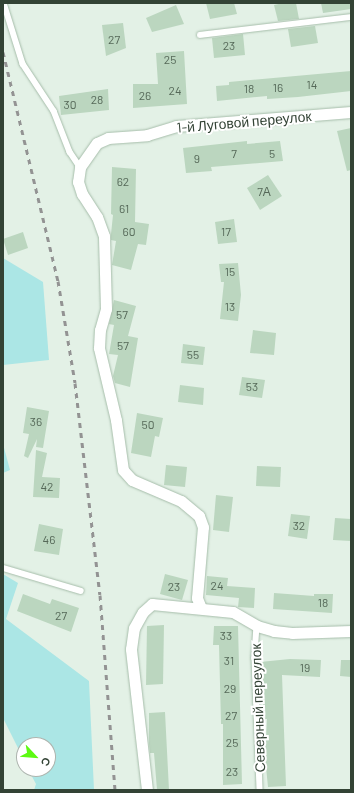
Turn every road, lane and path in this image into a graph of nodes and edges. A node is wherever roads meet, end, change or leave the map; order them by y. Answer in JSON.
{"nodes":[{"id":1,"x":4,"y":3,"type":"edge"},
{"id":2,"x":351,"y":17,"type":"edge"},
{"id":3,"x":200,"y":35,"type":"dead end"},
{"id":4,"x":351,"y":112,"type":"edge"},
{"id":5,"x":80,"y":166,"type":"junction"},
{"id":6,"x":3,"y":568,"type":"edge"},
{"id":7,"x":81,"y":591,"type":"dead end"},
{"id":8,"x":201,"y":608,"type":"junction"},
{"id":9,"x":256,"y":626,"type":"junction"},
{"id":10,"x":351,"y":631,"type":"edge"},
{"id":11,"x":147,"y":790,"type":"edge"},
{"id":12,"x":260,"y":790,"type":"edge"}],
"edges":[{"from":1,"to":5,"type":"lane"},
{"from":2,"to":3,"type":"lane"},
{"from":4,"to":5,"type":"street","name":"1-й Луговой переулок"},
{"from":5,"to":8,"type":"street"},
{"from":6,"to":7,"type":"lane"},
{"from":8,"to":9,"type":"street"},
{"from":8,"to":11,"type":"street"},
{"from":9,"to":10,"type":"street"},
{"from":9,"to":12,"type":"lane","name":"Северный переулок"}]}
